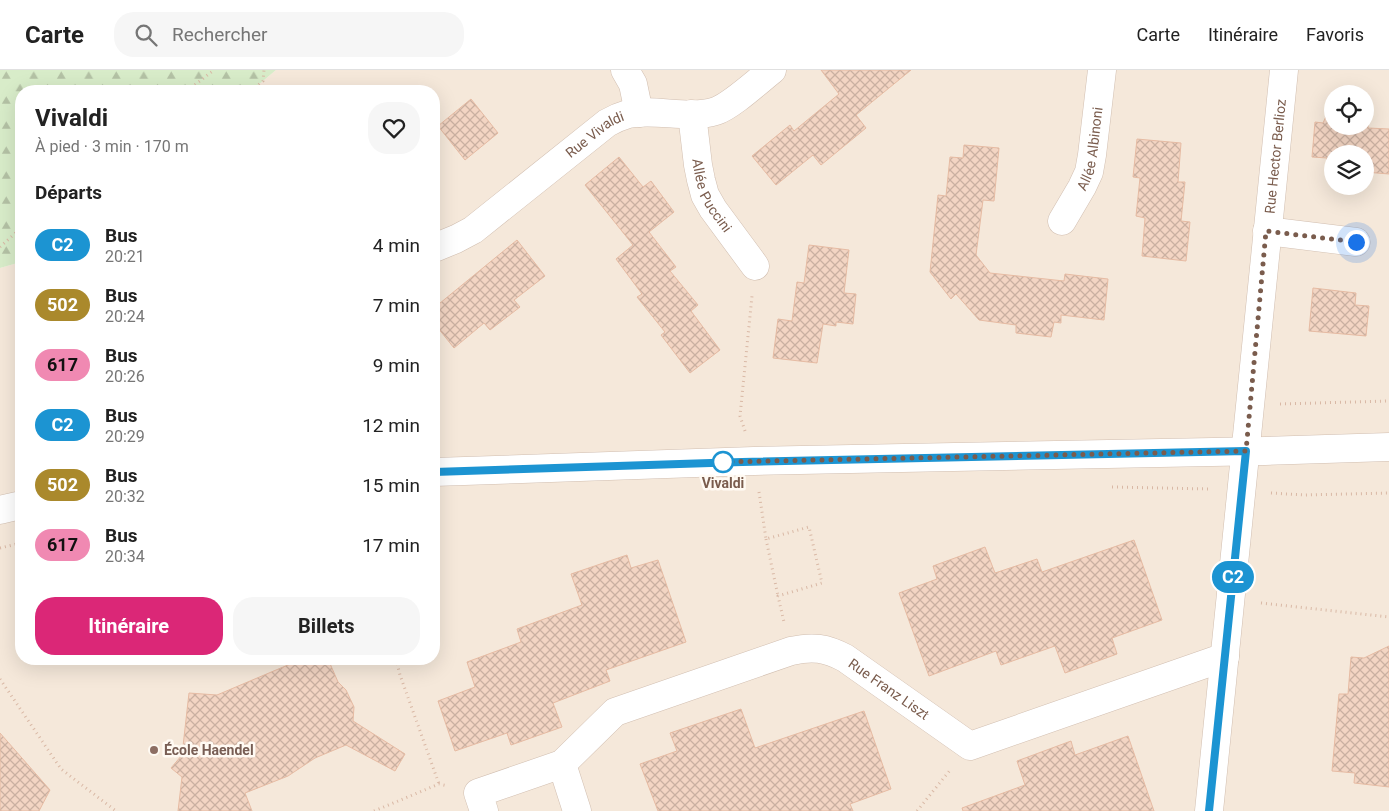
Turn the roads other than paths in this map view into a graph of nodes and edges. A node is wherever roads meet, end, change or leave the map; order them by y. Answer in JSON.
{"nodes":[{"id":1,"x":625,"y":70,"type":"edge"},
{"id":2,"x":772,"y":70,"type":"edge"},
{"id":3,"x":1102,"y":70,"type":"edge"},
{"id":4,"x":1284,"y":70,"type":"edge"},
{"id":5,"x":639,"y":113,"type":"junction"},
{"id":6,"x":692,"y":114,"type":"junction"},
{"id":7,"x":1062,"y":221,"type":"dead end"},
{"id":8,"x":1266,"y":231,"type":"junction"},
{"id":9,"x":1356,"y":242,"type":"dead end"},
{"id":10,"x":440,"y":246,"type":"edge"},
{"id":11,"x":755,"y":266,"type":"road end"},
{"id":12,"x":1389,"y":447,"type":"edge"},
{"id":13,"x":1246,"y":451,"type":"junction"},
{"id":14,"x":440,"y":472,"type":"edge"},
{"id":15,"x":15,"y":506,"type":"edge"},
{"id":16,"x":0,"y":510,"type":"edge"},
{"id":17,"x":1225,"y":657,"type":"junction"},
{"id":18,"x":562,"y":764,"type":"junction"},
{"id":19,"x":481,"y":802,"type":"edge"},
{"id":20,"x":577,"y":811,"type":"edge"},
{"id":21,"x":1209,"y":811,"type":"edge"}],
"edges":[{"from":1,"to":5,"type":"street"},
{"from":2,"to":6,"type":"street","name":"Rue Vivaldi"},
{"from":3,"to":7,"type":"street","name":"Allée Albinoni"},
{"from":4,"to":8,"type":"street","name":"Rue Hector Berlioz"},
{"from":5,"to":6,"type":"street","name":"Rue Vivaldi"},
{"from":5,"to":10,"type":"street","name":"Rue Vivaldi"},
{"from":6,"to":11,"type":"street","name":"Allée Puccini"},
{"from":8,"to":9,"type":"street"},
{"from":8,"to":13,"type":"street","name":"Rue Hector Berlioz"},
{"from":12,"to":13,"type":"street"},
{"from":13,"to":14,"type":"street"},
{"from":13,"to":17,"type":"street","name":"Rue Hector Berlioz"},
{"from":15,"to":16,"type":"street"},
{"from":17,"to":18,"type":"street","name":"Rue Franz Liszt"},
{"from":17,"to":21,"type":"street","name":"Rue Hector Berlioz"},
{"from":18,"to":19,"type":"street"},
{"from":18,"to":20,"type":"street"}]}
